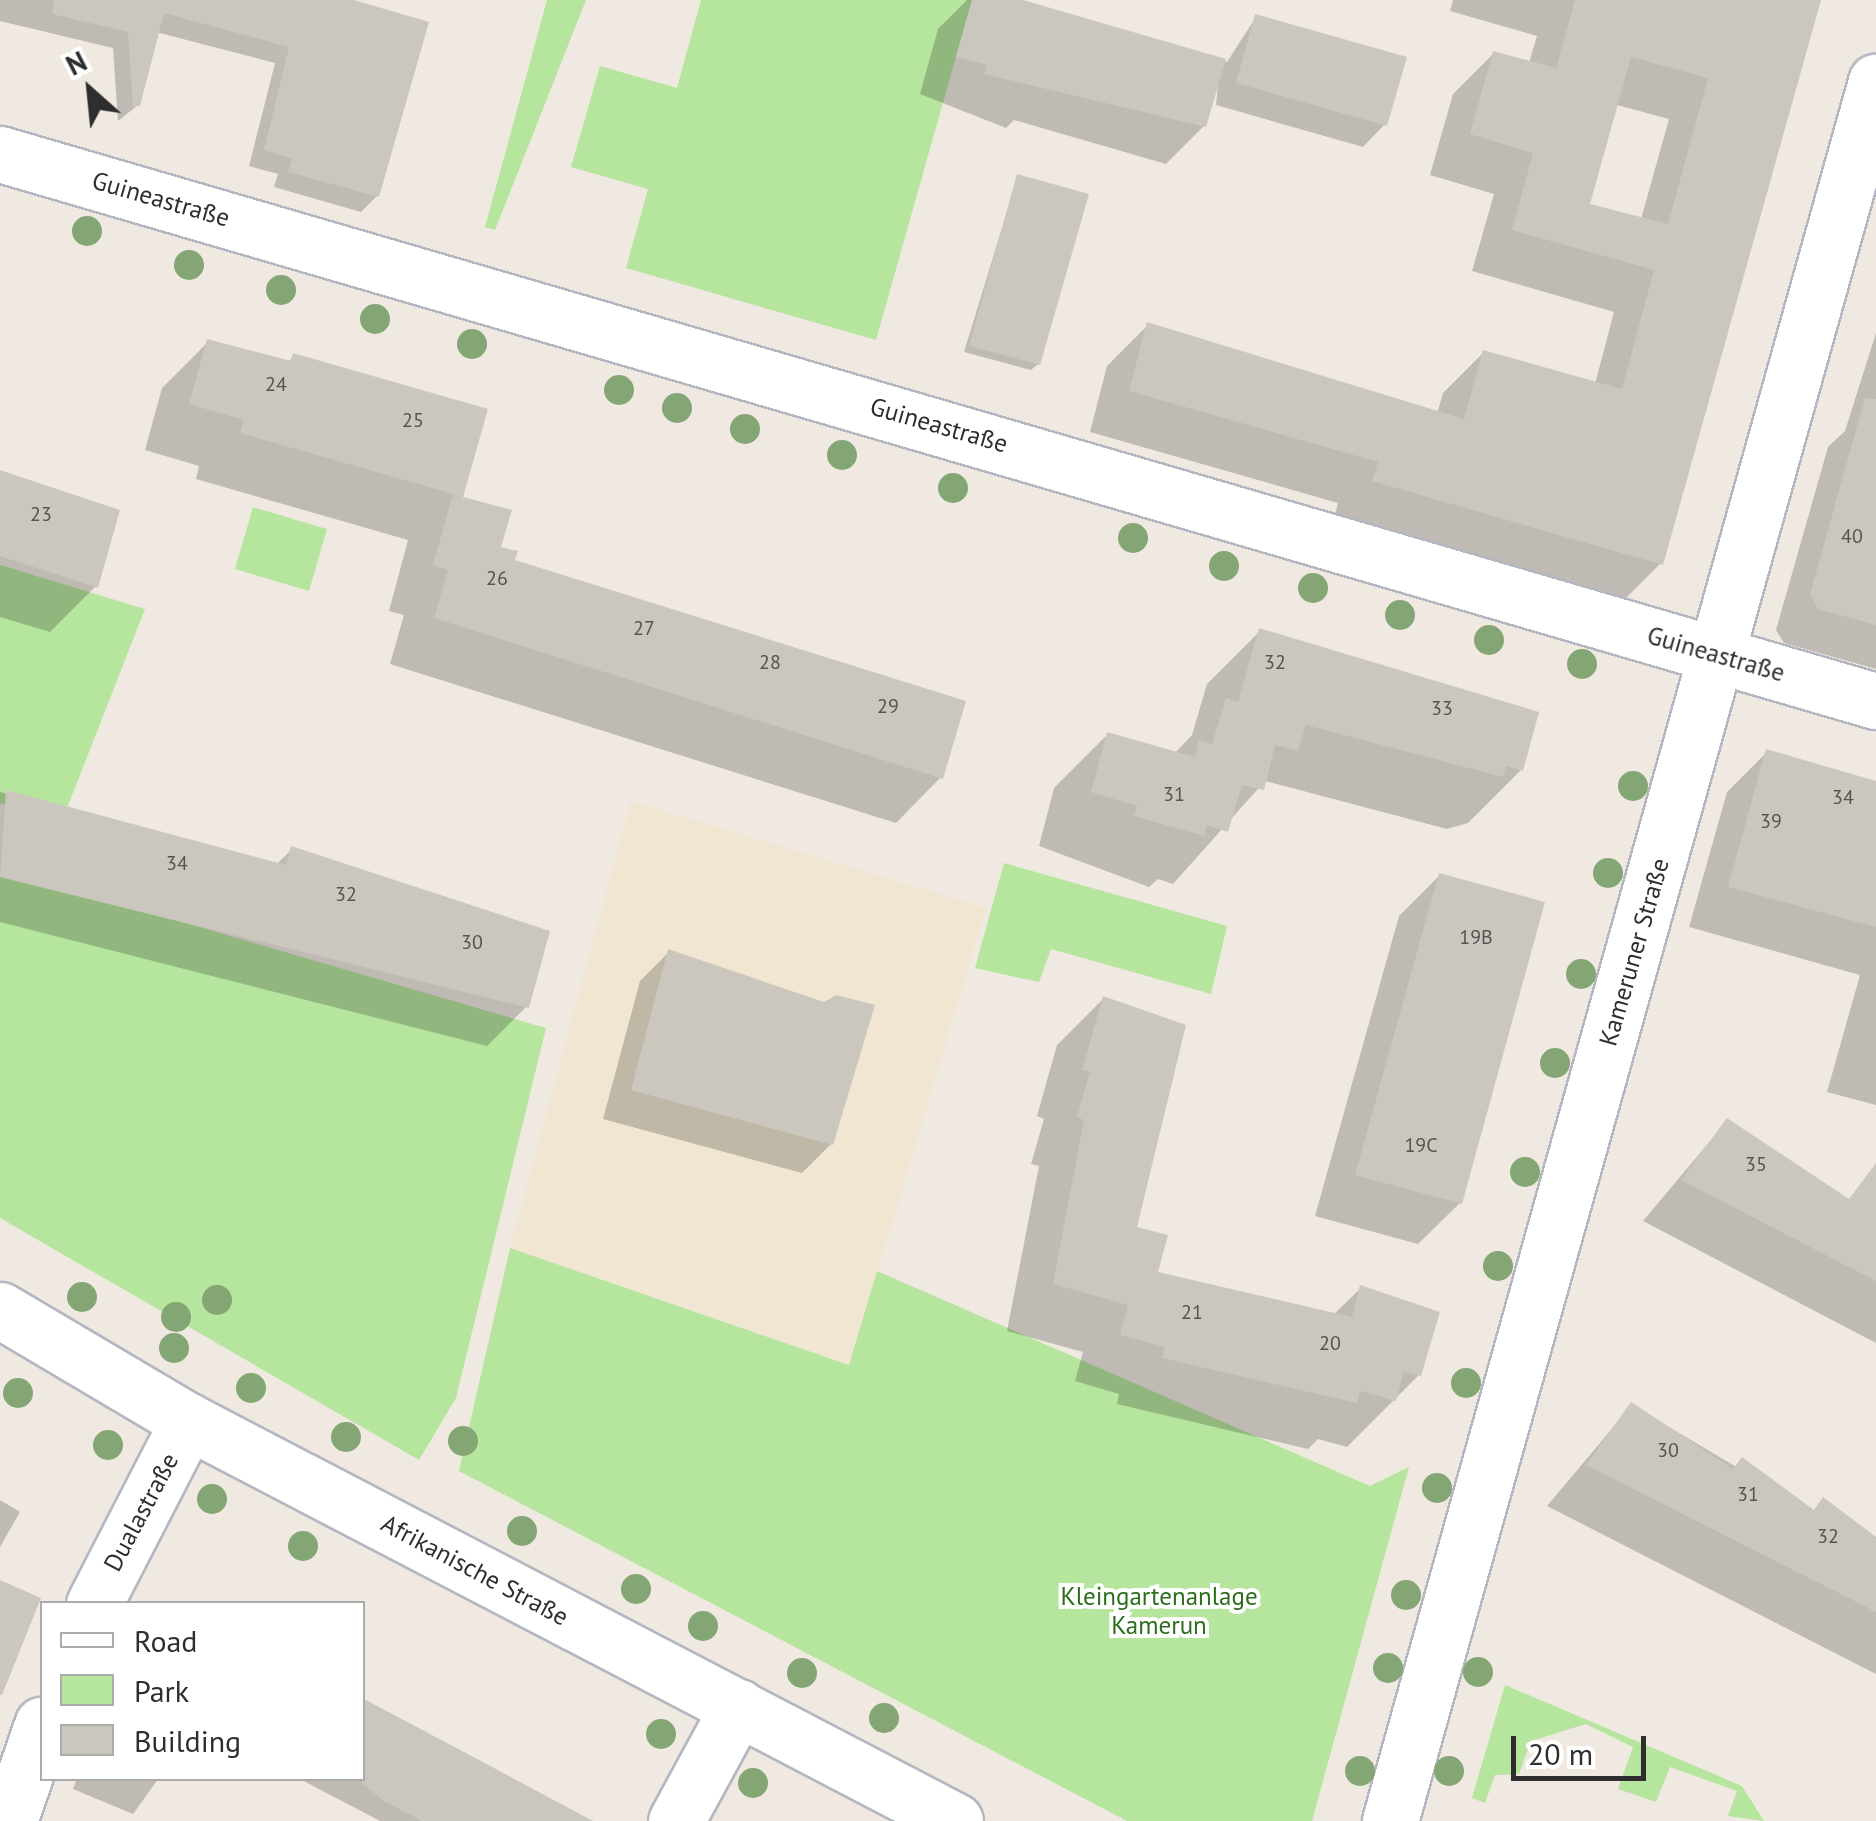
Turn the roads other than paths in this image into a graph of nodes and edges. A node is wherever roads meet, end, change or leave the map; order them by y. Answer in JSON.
{"nodes":[{"id":1,"x":1876,"y":82,"type":"edge"},
{"id":2,"x":0,"y":154,"type":"edge"},
{"id":3,"x":1718,"y":655,"type":"junction"},
{"id":4,"x":1876,"y":701,"type":"edge"},
{"id":5,"x":0,"y":1310,"type":"edge"},
{"id":6,"x":188,"y":1421,"type":"junction"},
{"id":7,"x":96,"y":1601,"type":"edge"},
{"id":8,"x":738,"y":1708,"type":"junction"},
{"id":9,"x":40,"y":1731,"type":"edge"},
{"id":10,"x":9,"y":1821,"type":"edge"},
{"id":11,"x":676,"y":1821,"type":"edge"},
{"id":12,"x":955,"y":1821,"type":"edge"},
{"id":13,"x":1390,"y":1821,"type":"edge"}],
"edges":[{"from":1,"to":3,"type":"street","name":"Kameruner Straße"},
{"from":2,"to":3,"type":"street","name":"Guineastraße"},
{"from":3,"to":4,"type":"street","name":"Guineastraße"},
{"from":3,"to":13,"type":"street","name":"Kameruner Straße"},
{"from":5,"to":6,"type":"street","name":"Afrikanische Straße"},
{"from":6,"to":7,"type":"street","name":"Dualastraße"},
{"from":6,"to":8,"type":"street","name":"Afrikanische Straße"},
{"from":8,"to":11,"type":"street"},
{"from":8,"to":12,"type":"street","name":"Afrikanische Straße"},
{"from":9,"to":10,"type":"street"}]}
